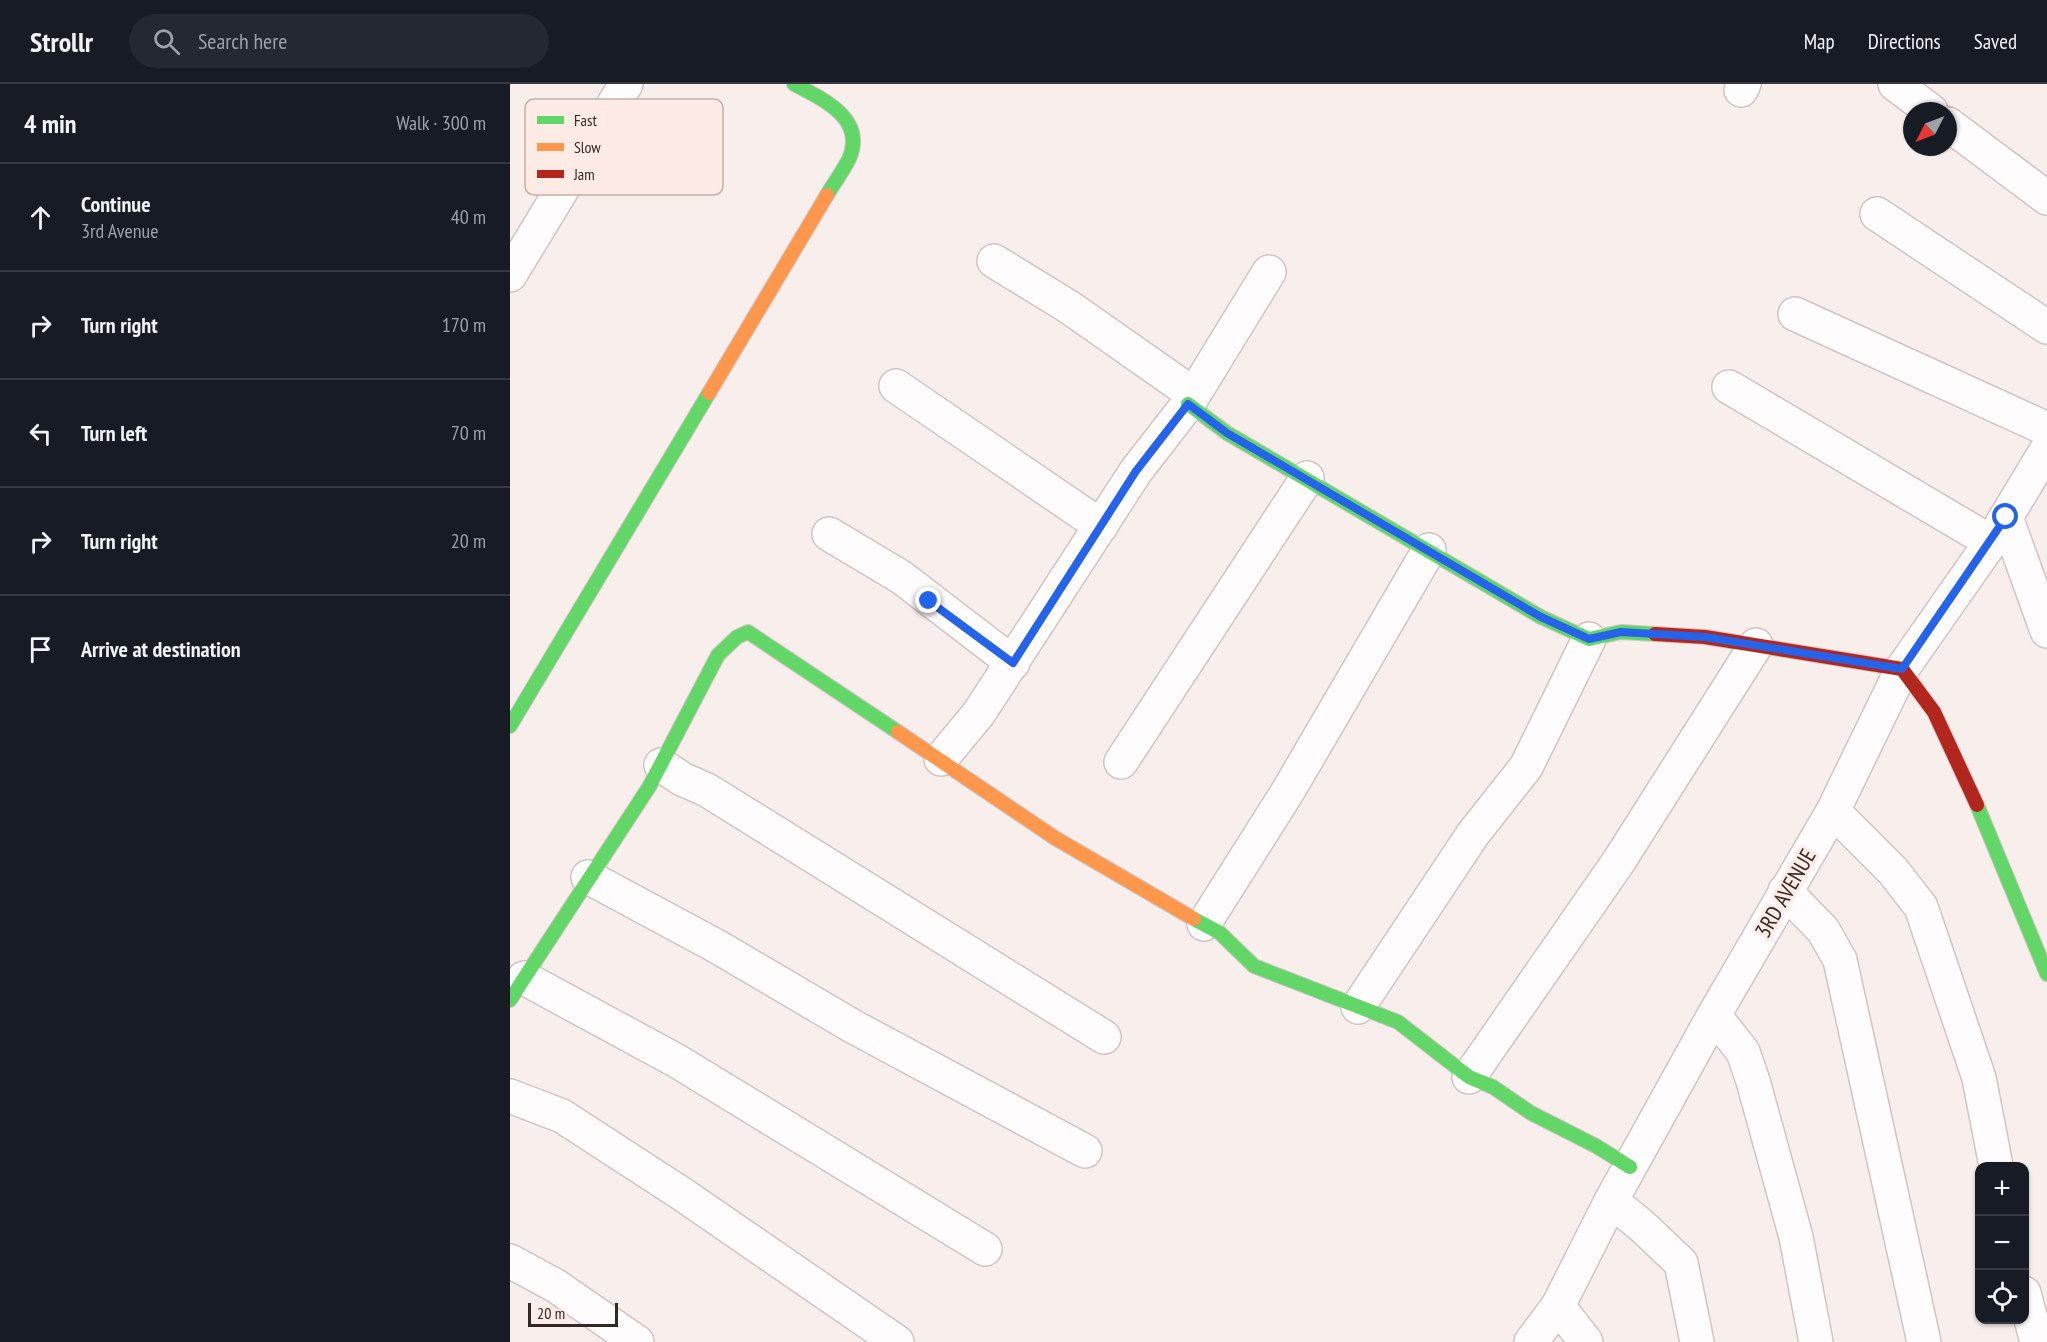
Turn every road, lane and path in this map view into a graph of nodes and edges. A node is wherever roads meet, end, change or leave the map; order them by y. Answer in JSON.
{"nodes":[{"id":1,"x":626,"y":84,"type":"edge"},
{"id":2,"x":794,"y":84,"type":"edge"},
{"id":3,"x":1895,"y":84,"type":"edge"},
{"id":4,"x":617,"y":99,"type":"edge"},
{"id":5,"x":1919,"y":102,"type":"edge"},
{"id":6,"x":1957,"y":131,"type":"edge"},
{"id":7,"x":558,"y":195,"type":"edge"},
{"id":8,"x":2047,"y":198,"type":"edge"},
{"id":9,"x":1877,"y":214,"type":"dead end"},
{"id":10,"x":994,"y":261,"type":"dead end"},
{"id":11,"x":1269,"y":272,"type":"dead end"},
{"id":12,"x":510,"y":274,"type":"edge"},
{"id":13,"x":1795,"y":314,"type":"dead end"},
{"id":14,"x":2047,"y":327,"type":"edge"},
{"id":15,"x":896,"y":386,"type":"dead end"},
{"id":16,"x":1729,"y":387,"type":"dead end"},
{"id":17,"x":1190,"y":399,"type":"junction"},
{"id":18,"x":2047,"y":429,"type":"edge"},
{"id":19,"x":2047,"y":449,"type":"edge"},
{"id":20,"x":1307,"y":478,"type":"junction"},
{"id":21,"x":1101,"y":526,"type":"junction"},
{"id":22,"x":1999,"y":530,"type":"junction"},
{"id":23,"x":829,"y":534,"type":"dead end"},
{"id":24,"x":1429,"y":550,"type":"junction"},
{"id":25,"x":2047,"y":631,"type":"edge"},
{"id":26,"x":1589,"y":639,"type":"junction"},
{"id":27,"x":1756,"y":645,"type":"junction"},
{"id":28,"x":1013,"y":663,"type":"junction"},
{"id":29,"x":1902,"y":669,"type":"junction"},
{"id":30,"x":510,"y":726,"type":"edge"},
{"id":31,"x":941,"y":759,"type":"junction"},
{"id":32,"x":1121,"y":762,"type":"dead end"},
{"id":33,"x":661,"y":765,"type":"junction"},
{"id":34,"x":1833,"y":811,"type":"junction"},
{"id":35,"x":588,"y":877,"type":"junction"},
{"id":36,"x":1785,"y":891,"type":"junction"},
{"id":37,"x":1204,"y":924,"type":"junction"},
{"id":38,"x":2047,"y":974,"type":"edge"},
{"id":39,"x":517,"y":989,"type":"edge"},
{"id":40,"x":1358,"y":1006,"type":"junction"},
{"id":41,"x":1714,"y":1015,"type":"junction"},
{"id":42,"x":1104,"y":1037,"type":"dead end"},
{"id":43,"x":1469,"y":1077,"type":"junction"},
{"id":44,"x":510,"y":1096,"type":"edge"},
{"id":45,"x":1085,"y":1151,"type":"dead end"},
{"id":46,"x":1995,"y":1162,"type":"edge"},
{"id":47,"x":1630,"y":1167,"type":"junction"},
{"id":48,"x":1611,"y":1202,"type":"junction"},
{"id":49,"x":985,"y":1249,"type":"dead end"},
{"id":50,"x":510,"y":1261,"type":"edge"},
{"id":51,"x":1558,"y":1306,"type":"junction"},
{"id":52,"x":2029,"y":1309,"type":"edge"},
{"id":53,"x":637,"y":1342,"type":"edge"},
{"id":54,"x":897,"y":1342,"type":"edge"},
{"id":55,"x":1531,"y":1342,"type":"edge"},
{"id":56,"x":1586,"y":1342,"type":"edge"},
{"id":57,"x":1697,"y":1342,"type":"edge"},
{"id":58,"x":1816,"y":1342,"type":"edge"},
{"id":59,"x":1924,"y":1342,"type":"edge"},
{"id":60,"x":2037,"y":1342,"type":"edge"}],
"edges":[{"from":1,"to":4,"type":"street"},
{"from":2,"to":30,"type":"street"},
{"from":3,"to":5,"type":"street"},
{"from":6,"to":8,"type":"street"},
{"from":7,"to":12,"type":"street"},
{"from":9,"to":14,"type":"street"},
{"from":10,"to":17,"type":"street"},
{"from":11,"to":17,"type":"street"},
{"from":13,"to":18,"type":"street"},
{"from":15,"to":21,"type":"street"},
{"from":16,"to":22,"type":"street"},
{"from":17,"to":20,"type":"street"},
{"from":17,"to":21,"type":"street"},
{"from":19,"to":22,"type":"street","name":"3RD AVENUE"},
{"from":20,"to":24,"type":"street"},
{"from":20,"to":32,"type":"street"},
{"from":21,"to":28,"type":"street"},
{"from":22,"to":25,"type":"street"},
{"from":22,"to":29,"type":"street","name":"3RD AVENUE"},
{"from":23,"to":28,"type":"street"},
{"from":24,"to":26,"type":"street"},
{"from":24,"to":37,"type":"street"},
{"from":26,"to":27,"type":"street"},
{"from":26,"to":40,"type":"street"},
{"from":27,"to":29,"type":"street"},
{"from":27,"to":43,"type":"street"},
{"from":28,"to":31,"type":"street"},
{"from":29,"to":34,"type":"street","name":"3RD AVENUE"},
{"from":29,"to":38,"type":"street"},
{"from":31,"to":33,"type":"street"},
{"from":31,"to":37,"type":"street"},
{"from":33,"to":35,"type":"street"},
{"from":33,"to":42,"type":"street"},
{"from":34,"to":36,"type":"street","name":"3RD AVENUE"},
{"from":34,"to":46,"type":"street"},
{"from":35,"to":39,"type":"street"},
{"from":35,"to":45,"type":"street"},
{"from":36,"to":41,"type":"street","name":"3RD AVENUE"},
{"from":36,"to":59,"type":"street"},
{"from":37,"to":40,"type":"street"},
{"from":39,"to":49,"type":"street"},
{"from":40,"to":43,"type":"street"},
{"from":41,"to":47,"type":"street","name":"3RD AVENUE"},
{"from":41,"to":58,"type":"street"},
{"from":43,"to":47,"type":"street"},
{"from":44,"to":54,"type":"street"},
{"from":47,"to":48,"type":"street","name":"3RD AVENUE"},
{"from":48,"to":51,"type":"street","name":"3RD AVENUE"},
{"from":48,"to":57,"type":"street"},
{"from":50,"to":53,"type":"street"},
{"from":51,"to":55,"type":"street","name":"3RD AVENUE"},
{"from":51,"to":56,"type":"street"},
{"from":52,"to":60,"type":"street"}]}
